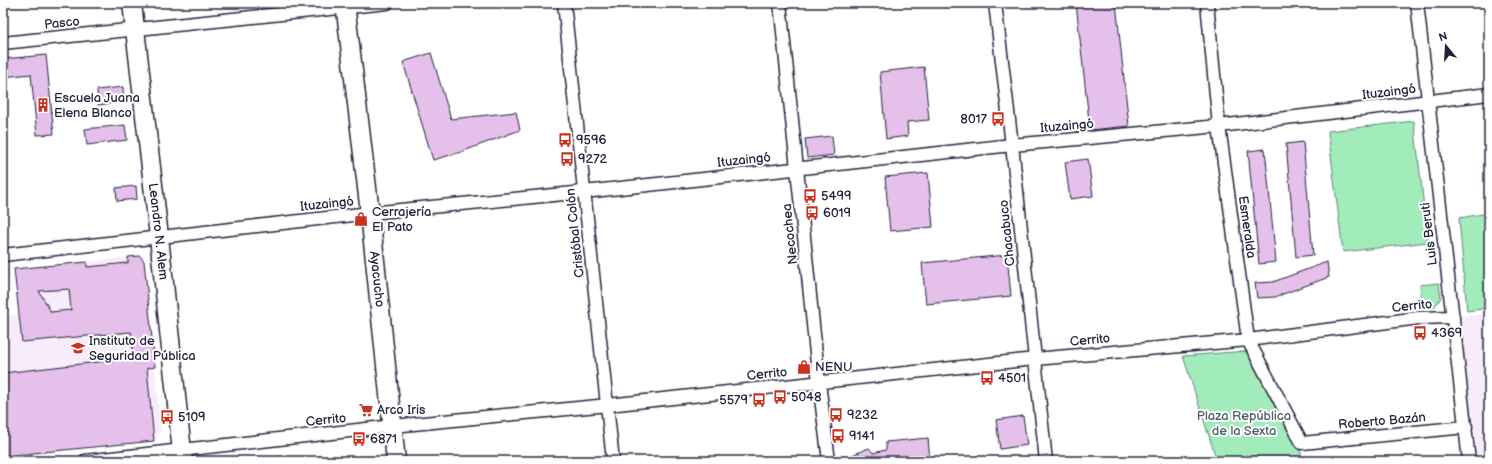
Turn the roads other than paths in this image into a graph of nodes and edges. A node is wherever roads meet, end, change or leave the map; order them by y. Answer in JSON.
{"nodes":[{"id":1,"x":132,"y":3,"type":"edge"},
{"id":2,"x":387,"y":3,"type":"edge"},
{"id":3,"x":564,"y":3,"type":"edge"},
{"id":4,"x":780,"y":3,"type":"edge"},
{"id":5,"x":995,"y":3,"type":"edge"},
{"id":6,"x":1207,"y":3,"type":"edge"},
{"id":7,"x":1417,"y":3,"type":"edge"},
{"id":8,"x":346,"y":5,"type":"edge"},
{"id":9,"x":134,"y":29,"type":"junction"},
{"id":10,"x":3,"y":43,"type":"edge"},
{"id":11,"x":1489,"y":94,"type":"edge"},
{"id":12,"x":1428,"y":102,"type":"junction"},
{"id":13,"x":1219,"y":126,"type":"junction"},
{"id":14,"x":1012,"y":145,"type":"junction"},
{"id":15,"x":797,"y":168,"type":"junction"},
{"id":16,"x":584,"y":192,"type":"junction"},
{"id":17,"x":370,"y":213,"type":"junction"},
{"id":18,"x":159,"y":237,"type":"junction"},
{"id":19,"x":3,"y":255,"type":"edge"},
{"id":20,"x":1453,"y":316,"type":"junction"},
{"id":21,"x":1248,"y":340,"type":"junction"},
{"id":22,"x":1035,"y":359,"type":"junction"},
{"id":23,"x":819,"y":383,"type":"junction"},
{"id":24,"x":608,"y":406,"type":"junction"},
{"id":25,"x":392,"y":426,"type":"junction"},
{"id":26,"x":1466,"y":427,"type":"junction"},
{"id":27,"x":1302,"y":443,"type":"joint"},
{"id":28,"x":183,"y":455,"type":"edge"},
{"id":29,"x":85,"y":461,"type":"edge"},
{"id":30,"x":396,"y":461,"type":"edge"},
{"id":31,"x":613,"y":461,"type":"edge"},
{"id":32,"x":829,"y":461,"type":"edge"},
{"id":33,"x":1046,"y":461,"type":"edge"},
{"id":34,"x":1469,"y":461,"type":"edge"}],
"edges":[{"from":1,"to":9,"type":"main road","name":"Leandro N. Alem"},
{"from":2,"to":8,"type":"street","name":"Pasco"},
{"from":3,"to":16,"type":"street","name":"Cristóbal Colón"},
{"from":4,"to":15,"type":"street","name":"Necochea"},
{"from":5,"to":14,"type":"street","name":"Chacabuco"},
{"from":6,"to":13,"type":"street","name":"Esmeralda"},
{"from":7,"to":12,"type":"street","name":"Luis Beruti"},
{"from":8,"to":9,"type":"street","name":"Pasco"},
{"from":8,"to":17,"type":"main road","name":"Ayacucho"},
{"from":9,"to":10,"type":"street","name":"Pasco"},
{"from":9,"to":18,"type":"main road","name":"Leandro N. Alem"},
{"from":11,"to":12,"type":"street","name":"Ituzaingó"},
{"from":12,"to":13,"type":"street","name":"Ituzaingó"},
{"from":12,"to":20,"type":"street","name":"Luis Beruti"},
{"from":13,"to":14,"type":"street","name":"Ituzaingó"},
{"from":13,"to":21,"type":"street","name":"Esmeralda"},
{"from":14,"to":15,"type":"street","name":"Ituzaingó"},
{"from":14,"to":22,"type":"street","name":"Chacabuco"},
{"from":15,"to":16,"type":"street","name":"Ituzaingó"},
{"from":15,"to":23,"type":"street","name":"Necochea"},
{"from":16,"to":17,"type":"street","name":"Ituzaingó"},
{"from":16,"to":24,"type":"street","name":"Cristóbal Colón"},
{"from":17,"to":18,"type":"street","name":"Ituzaingó"},
{"from":17,"to":25,"type":"main road","name":"Ayacucho"},
{"from":18,"to":19,"type":"street","name":"Ituzaingó"},
{"from":18,"to":28,"type":"main road","name":"Leandro N. Alem"},
{"from":20,"to":21,"type":"street","name":"Cerrito"},
{"from":20,"to":26,"type":"street","name":"Luis Beruti"},
{"from":21,"to":22,"type":"street","name":"Cerrito"},
{"from":21,"to":27,"type":"street","name":"Esmeralda"},
{"from":22,"to":23,"type":"street","name":"Cerrito"},
{"from":22,"to":33,"type":"street","name":"Chacabuco"},
{"from":23,"to":24,"type":"street","name":"Cerrito"},
{"from":23,"to":32,"type":"street","name":"Necochea"},
{"from":24,"to":25,"type":"street","name":"Cerrito"},
{"from":24,"to":31,"type":"street","name":"Cristóbal Colón"},
{"from":25,"to":28,"type":"street","name":"Cerrito"},
{"from":25,"to":30,"type":"main road","name":"Ayacucho"},
{"from":26,"to":27,"type":"street","name":"Roberto Bazán"},
{"from":26,"to":34,"type":"street","name":"Luis Beruti"},
{"from":28,"to":29,"type":"street","name":"Cerrito"}]}
